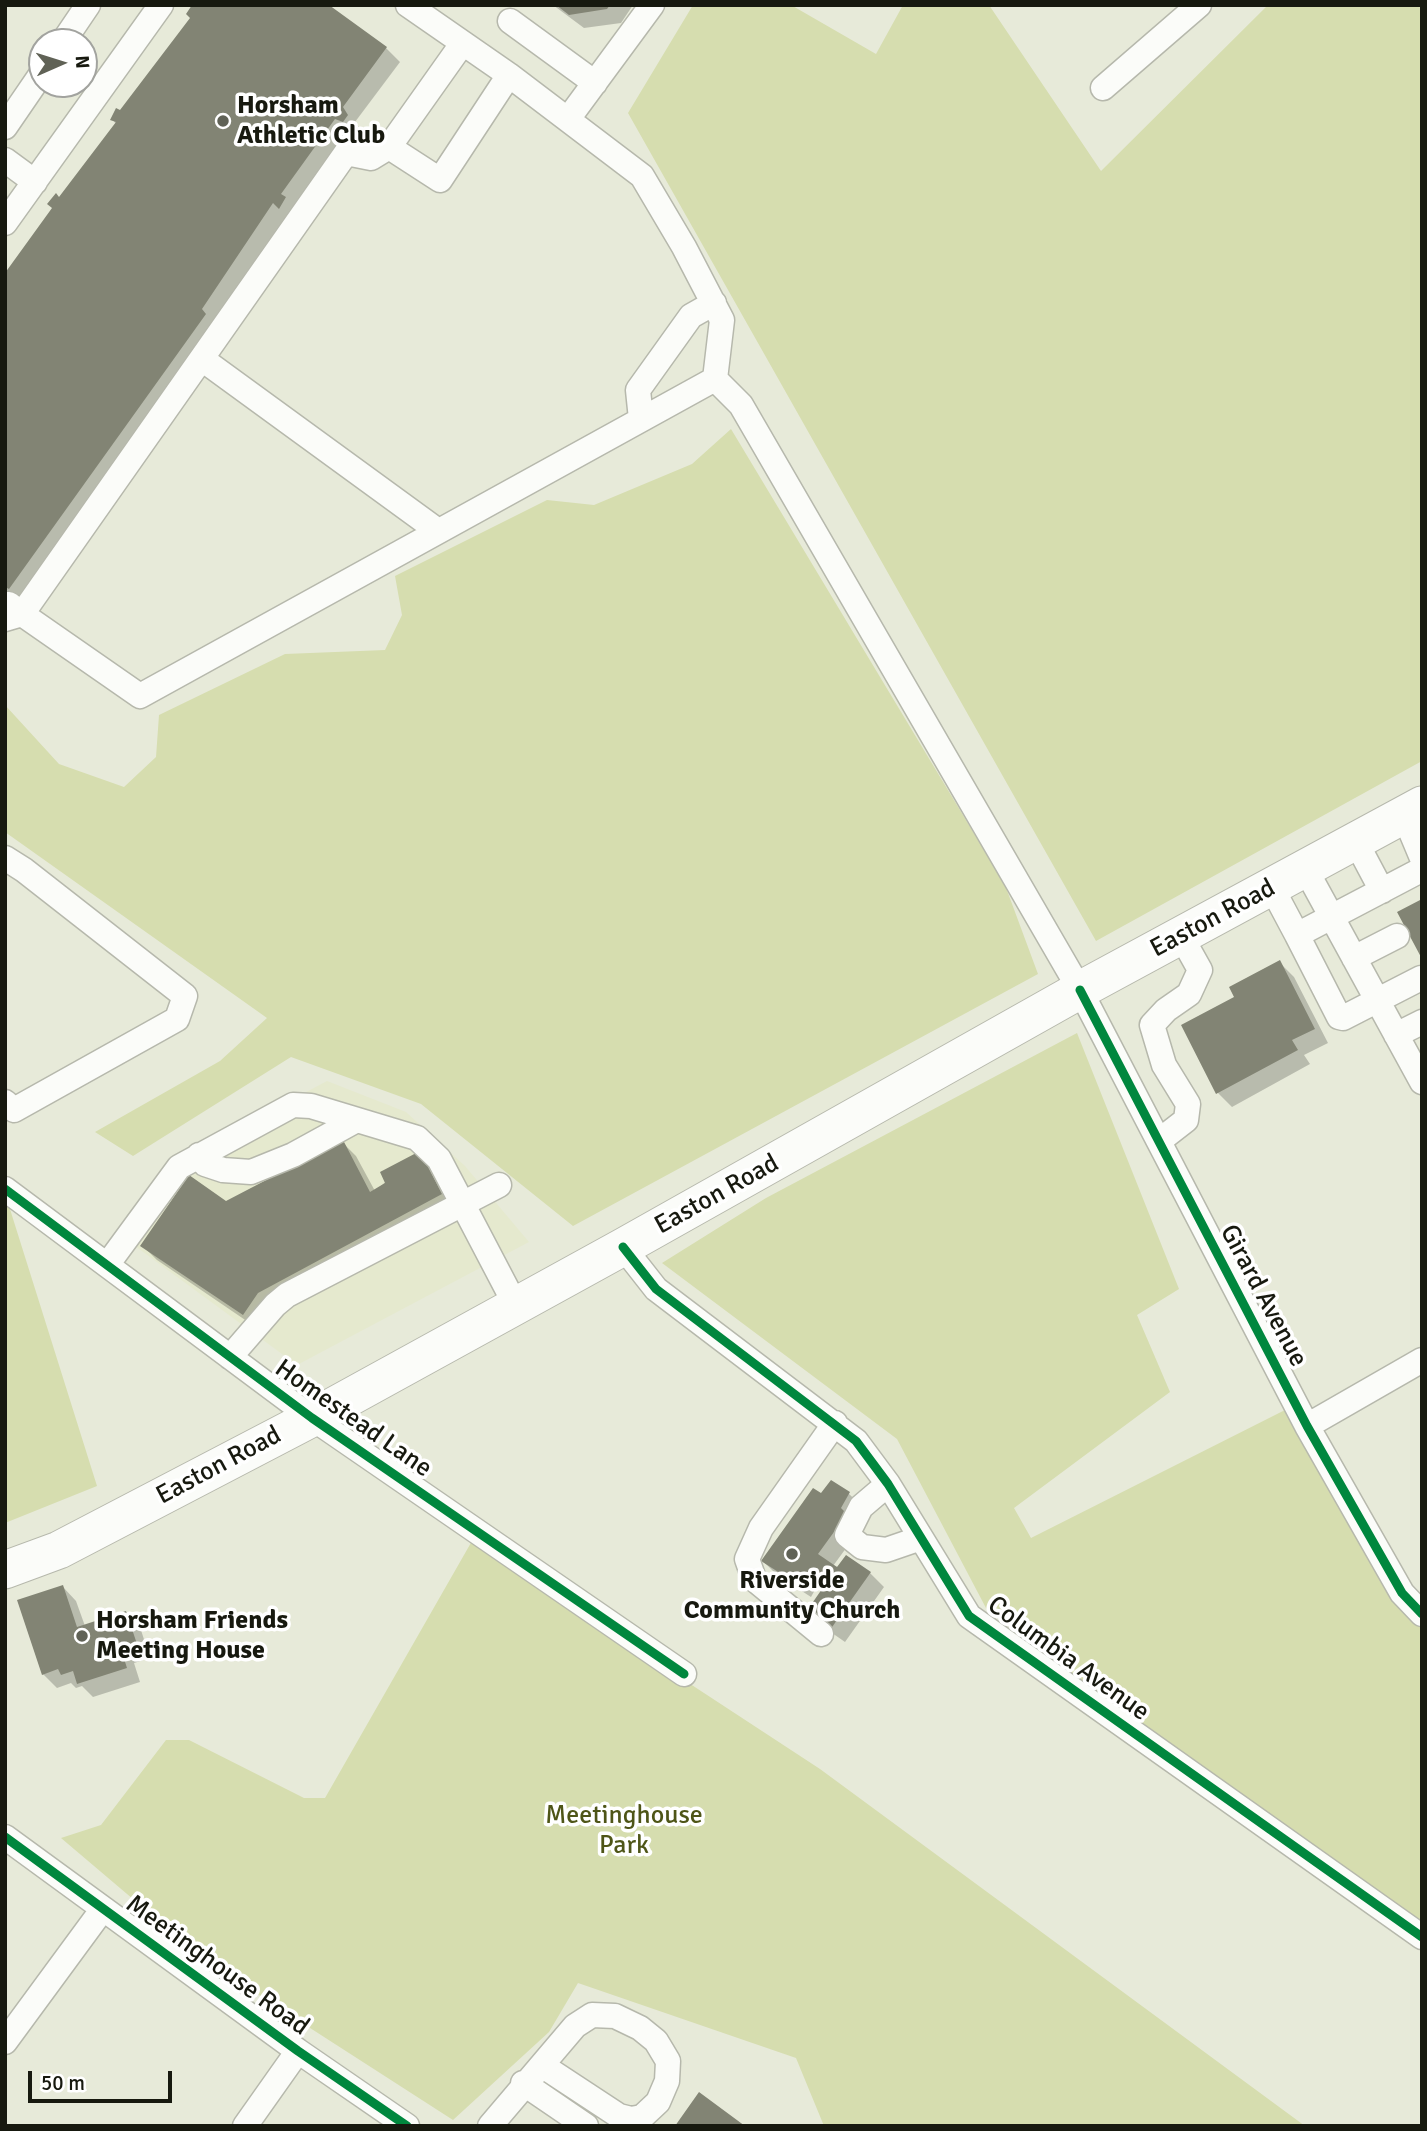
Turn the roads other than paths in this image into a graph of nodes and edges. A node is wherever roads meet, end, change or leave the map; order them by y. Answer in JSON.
{"nodes":[{"id":1,"x":88,"y":5,"type":"edge"},
{"id":2,"x":161,"y":5,"type":"edge"},
{"id":3,"x":408,"y":5,"type":"edge"},
{"id":4,"x":652,"y":5,"type":"edge"},
{"id":5,"x":1199,"y":5,"type":"edge"},
{"id":6,"x":510,"y":21,"type":"dead end"},
{"id":7,"x":72,"y":28,"type":"edge"},
{"id":8,"x":461,"y":44,"type":"junction"},
{"id":9,"x":509,"y":75,"type":"junction"},
{"id":10,"x":595,"y":83,"type":"junction"},
{"id":11,"x":1103,"y":88,"type":"dead end"},
{"id":12,"x":28,"y":93,"type":"edge"},
{"id":13,"x":568,"y":119,"type":"junction"},
{"id":14,"x":5,"y":127,"type":"edge"},
{"id":15,"x":389,"y":146,"type":"junction"},
{"id":16,"x":5,"y":160,"type":"edge"},
{"id":17,"x":34,"y":182,"type":"junction"},
{"id":18,"x":5,"y":223,"type":"edge"},
{"id":19,"x":714,"y":303,"type":"junction"},
{"id":20,"x":202,"y":359,"type":"junction"},
{"id":21,"x":715,"y":379,"type":"junction"},
{"id":22,"x":641,"y":419,"type":"junction"},
{"id":23,"x":438,"y":531,"type":"junction"},
{"id":24,"x":11,"y":612,"type":"edge"},
{"id":25,"x":1413,"y":810,"type":"edge"},
{"id":26,"x":1356,"y":842,"type":"junction"},
{"id":27,"x":5,"y":858,"type":"edge"},
{"id":28,"x":1422,"y":858,"type":"edge"},
{"id":29,"x":1422,"y":866,"type":"edge"},
{"id":30,"x":1306,"y":870,"type":"junction"},
{"id":31,"x":1272,"y":888,"type":"junction"},
{"id":32,"x":1381,"y":891,"type":"junction"},
{"id":33,"x":1331,"y":917,"type":"junction"},
{"id":34,"x":1297,"y":935,"type":"junction"},
{"id":35,"x":1181,"y":936,"type":"junction"},
{"id":36,"x":1397,"y":936,"type":"dead end"},
{"id":37,"x":1354,"y":958,"type":"junction"},
{"id":38,"x":1421,"y":978,"type":"edge"},
{"id":39,"x":1080,"y":990,"type":"junction"},
{"id":40,"x":1377,"y":1001,"type":"junction"},
{"id":41,"x":1422,"y":1022,"type":"edge"},
{"id":42,"x":1396,"y":1035,"type":"junction"},
{"id":43,"x":1422,"y":1082,"type":"edge"},
{"id":44,"x":5,"y":1102,"type":"edge"},
{"id":45,"x":355,"y":1121,"type":"junction"},
{"id":46,"x":1159,"y":1141,"type":"junction"},
{"id":47,"x":199,"y":1155,"type":"junction"},
{"id":48,"x":499,"y":1185,"type":"dead end"},
{"id":49,"x":5,"y":1189,"type":"edge"},
{"id":50,"x":463,"y":1204,"type":"junction"},
{"id":51,"x":623,"y":1247,"type":"junction"},
{"id":52,"x":107,"y":1265,"type":"junction"},
{"id":53,"x":516,"y":1306,"type":"junction"},
{"id":54,"x":230,"y":1357,"type":"junction"},
{"id":55,"x":1422,"y":1360,"type":"edge"},
{"id":56,"x":312,"y":1418,"type":"junction"},
{"id":57,"x":835,"y":1423,"type":"junction"},
{"id":58,"x":1307,"y":1426,"type":"junction"},
{"id":59,"x":888,"y":1484,"type":"junction"},
{"id":60,"x":921,"y":1538,"type":"junction"},
{"id":61,"x":5,"y":1570,"type":"edge"},
{"id":62,"x":1422,"y":1614,"type":"edge"},
{"id":63,"x":821,"y":1634,"type":"dead end"},
{"id":64,"x":684,"y":1674,"type":"dead end"},
{"id":65,"x":5,"y":1837,"type":"edge"},
{"id":66,"x":102,"y":1910,"type":"junction"},
{"id":67,"x":1422,"y":1937,"type":"edge"},
{"id":68,"x":5,"y":2042,"type":"edge"},
{"id":69,"x":298,"y":2051,"type":"junction"},
{"id":70,"x":543,"y":2066,"type":"junction"},
{"id":71,"x":523,"y":2083,"type":"junction"},
{"id":72,"x":245,"y":2126,"type":"edge"},
{"id":73,"x":407,"y":2126,"type":"edge"},
{"id":74,"x":490,"y":2126,"type":"edge"},
{"id":75,"x":586,"y":2126,"type":"edge"}],
"edges":[{"from":1,"to":7,"type":"street"},
{"from":2,"to":17,"type":"street"},
{"from":3,"to":8,"type":"street"},
{"from":4,"to":10,"type":"street"},
{"from":5,"to":11,"type":"street"},
{"from":6,"to":10,"type":"street"},
{"from":8,"to":9,"type":"street"},
{"from":8,"to":15,"type":"street"},
{"from":9,"to":13,"type":"street"},
{"from":9,"to":15,"type":"street"},
{"from":10,"to":13,"type":"street"},
{"from":12,"to":14,"type":"street"},
{"from":13,"to":19,"type":"street"},
{"from":15,"to":20,"type":"street"},
{"from":16,"to":17,"type":"street"},
{"from":17,"to":18,"type":"street"},
{"from":19,"to":21,"type":"street"},
{"from":19,"to":22,"type":"street"},
{"from":20,"to":23,"type":"street"},
{"from":20,"to":24,"type":"street"},
{"from":21,"to":22,"type":"street"},
{"from":21,"to":39,"type":"street","name":"Girard Avenue"},
{"from":22,"to":23,"type":"street"},
{"from":23,"to":24,"type":"street"},
{"from":25,"to":26,"type":"highway","name":"Easton Road"},
{"from":25,"to":28,"type":"street"},
{"from":26,"to":30,"type":"highway","name":"Easton Road"},
{"from":26,"to":32,"type":"street"},
{"from":27,"to":44,"type":"street"},
{"from":29,"to":32,"type":"street"},
{"from":30,"to":31,"type":"highway","name":"Easton Road"},
{"from":30,"to":33,"type":"street"},
{"from":31,"to":34,"type":"street"},
{"from":31,"to":35,"type":"highway","name":"Easton Road"},
{"from":32,"to":33,"type":"street"},
{"from":33,"to":34,"type":"street"},
{"from":33,"to":37,"type":"street"},
{"from":34,"to":40,"type":"street"},
{"from":35,"to":39,"type":"highway","name":"Easton Road"},
{"from":35,"to":46,"type":"street"},
{"from":36,"to":37,"type":"street"},
{"from":37,"to":40,"type":"street"},
{"from":38,"to":40,"type":"street"},
{"from":39,"to":46,"type":"street","name":"Girard Avenue"},
{"from":39,"to":51,"type":"highway","name":"Easton Road"},
{"from":40,"to":42,"type":"street"},
{"from":41,"to":42,"type":"street"},
{"from":42,"to":43,"type":"street"},
{"from":45,"to":47,"type":"street"},
{"from":45,"to":47,"type":"street"},
{"from":45,"to":50,"type":"street"},
{"from":46,"to":58,"type":"street","name":"Girard Avenue"},
{"from":47,"to":52,"type":"street"},
{"from":48,"to":50,"type":"street"},
{"from":49,"to":52,"type":"street","name":"Homestead Lane"},
{"from":50,"to":53,"type":"street"},
{"from":50,"to":54,"type":"street"},
{"from":51,"to":53,"type":"highway","name":"Easton Road"},
{"from":51,"to":57,"type":"street","name":"Columbia Avenue"},
{"from":52,"to":54,"type":"street","name":"Homestead Lane"},
{"from":53,"to":56,"type":"highway","name":"Easton Road"},
{"from":54,"to":56,"type":"street","name":"Homestead Lane"},
{"from":55,"to":58,"type":"street"},
{"from":56,"to":61,"type":"highway","name":"Easton Road"},
{"from":56,"to":64,"type":"street","name":"Homestead Lane"},
{"from":57,"to":59,"type":"street","name":"Columbia Avenue"},
{"from":57,"to":63,"type":"street"},
{"from":58,"to":62,"type":"street","name":"Girard Avenue"},
{"from":59,"to":60,"type":"street","name":"Columbia Avenue"},
{"from":59,"to":60,"type":"street"},
{"from":60,"to":67,"type":"street","name":"Columbia Avenue"},
{"from":65,"to":66,"type":"street","name":"Meetinghouse Road"},
{"from":66,"to":68,"type":"street"},
{"from":66,"to":69,"type":"street","name":"Meetinghouse Road"},
{"from":69,"to":72,"type":"street"},
{"from":69,"to":73,"type":"street","name":"Meetinghouse Road"},
{"from":70,"to":70,"type":"street"},
{"from":70,"to":71,"type":"street"},
{"from":71,"to":74,"type":"street"},
{"from":71,"to":75,"type":"street"}]}
